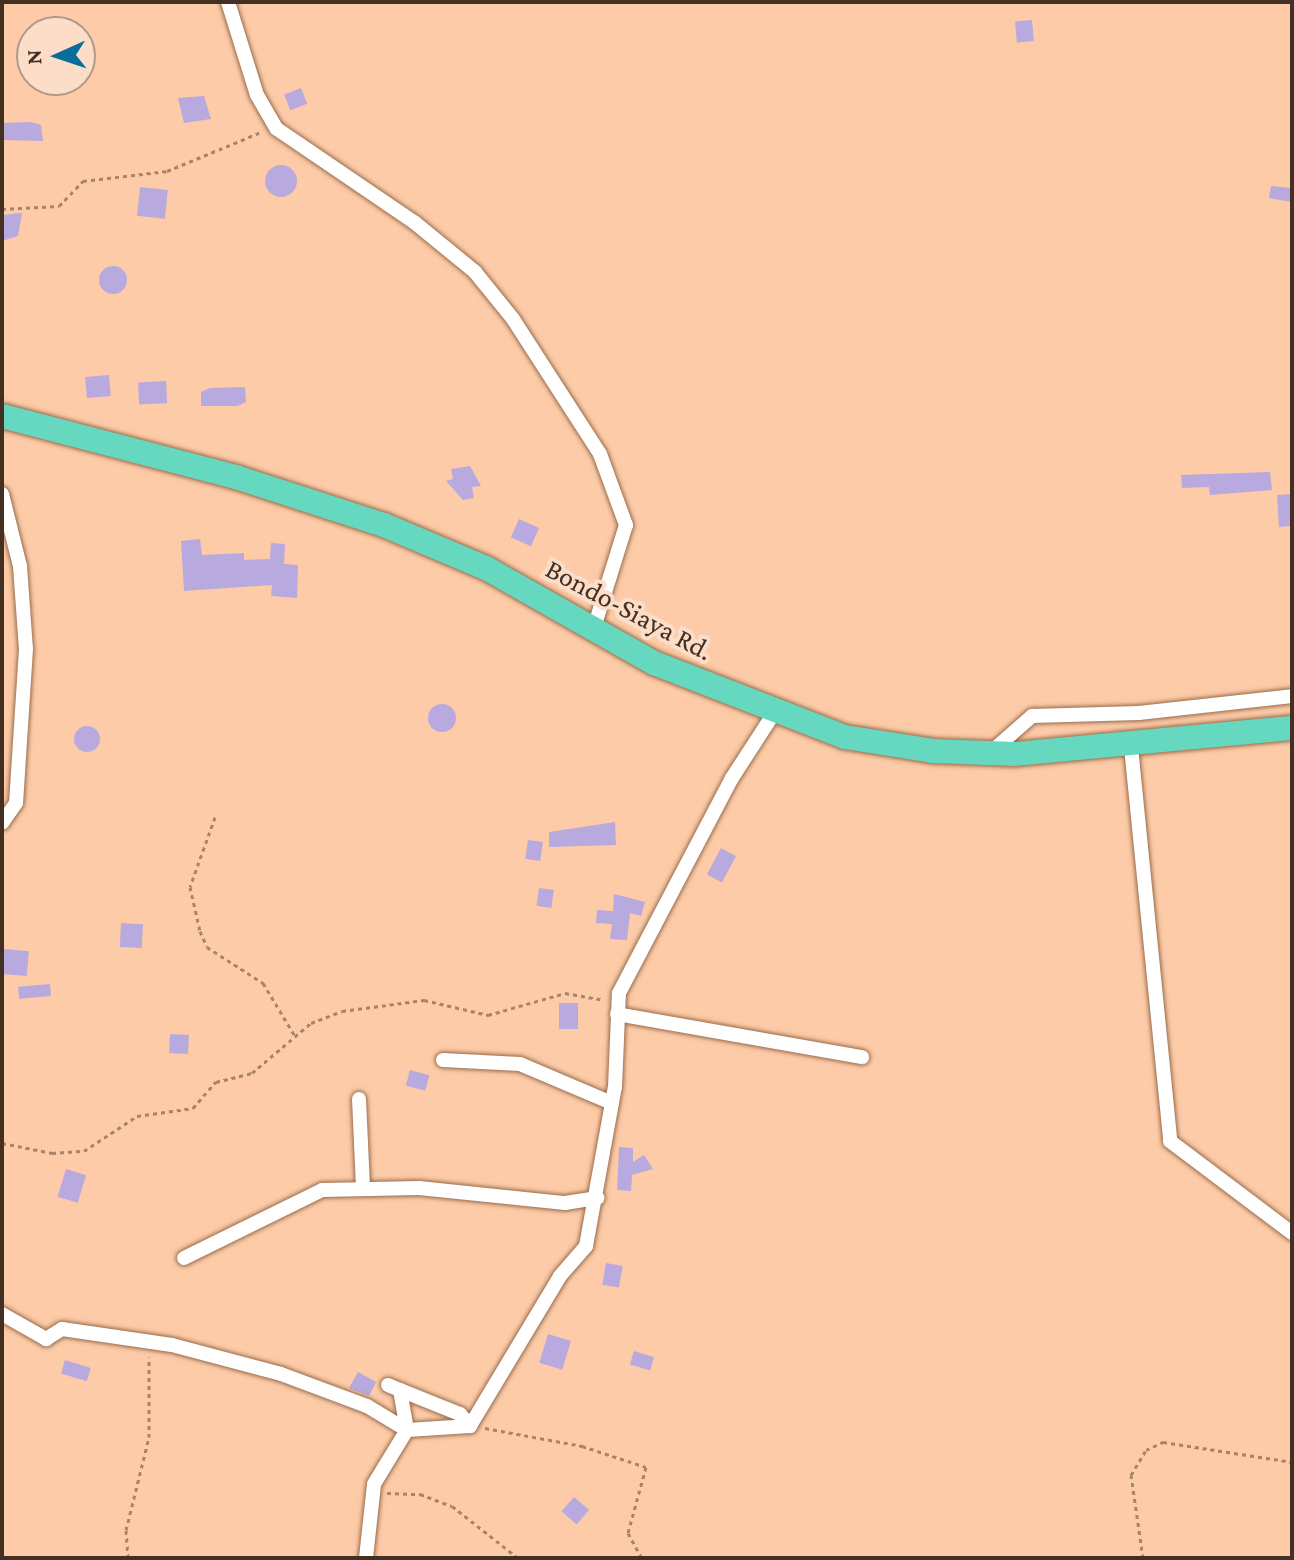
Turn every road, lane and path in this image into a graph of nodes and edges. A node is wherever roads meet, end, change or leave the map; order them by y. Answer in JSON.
{"nodes":[{"id":1,"x":228,"y":2,"type":"edge"},
{"id":2,"x":277,"y":129,"type":"junction"},
{"id":3,"x":2,"y":209,"type":"edge"},
{"id":4,"x":2,"y":416,"type":"edge"},
{"id":5,"x":2,"y":494,"type":"edge"},
{"id":6,"x":593,"y":631,"type":"junction"},
{"id":7,"x":1292,"y":696,"type":"edge"},
{"id":8,"x":774,"y":713,"type":"junction"},
{"id":9,"x":1292,"y":728,"type":"edge"},
{"id":10,"x":1131,"y":747,"type":"junction"},
{"id":11,"x":989,"y":754,"type":"junction"},
{"id":12,"x":215,"y":817,"type":"dead end"},
{"id":13,"x":2,"y":823,"type":"edge"},
{"id":14,"x":617,"y":1009,"type":"junction"},
{"id":15,"x":295,"y":1036,"type":"junction"},
{"id":16,"x":862,"y":1057,"type":"dead end"},
{"id":17,"x":443,"y":1060,"type":"dead end"},
{"id":18,"x":359,"y":1099,"type":"dead end"},
{"id":19,"x":612,"y":1103,"type":"junction"},
{"id":20,"x":2,"y":1143,"type":"edge"},
{"id":21,"x":363,"y":1188,"type":"junction"},
{"id":22,"x":598,"y":1198,"type":"junction"},
{"id":23,"x":1292,"y":1233,"type":"edge"},
{"id":24,"x":184,"y":1258,"type":"dead end"},
{"id":25,"x":2,"y":1314,"type":"edge"},
{"id":26,"x":148,"y":1343,"type":"junction"},
{"id":27,"x":470,"y":1426,"type":"junction"},
{"id":28,"x":407,"y":1430,"type":"junction"},
{"id":29,"x":1292,"y":1462,"type":"edge"},
{"id":30,"x":371,"y":1495,"type":"junction"},
{"id":31,"x":639,"y":1557,"type":"edge"},
{"id":32,"x":128,"y":1558,"type":"edge"},
{"id":33,"x":366,"y":1558,"type":"edge"},
{"id":34,"x":518,"y":1558,"type":"edge"},
{"id":35,"x":1143,"y":1558,"type":"edge"}],
"edges":[{"from":1,"to":2,"type":"street"},
{"from":2,"to":3,"type":"path"},
{"from":2,"to":6,"type":"street"},
{"from":4,"to":6,"type":"highway","name":"Bondo-Siaya Rd."},
{"from":5,"to":13,"type":"street"},
{"from":6,"to":8,"type":"highway","name":"Bondo-Siaya Rd."},
{"from":7,"to":11,"type":"street"},
{"from":8,"to":11,"type":"highway","name":"Bondo-Siaya Rd."},
{"from":8,"to":14,"type":"street"},
{"from":9,"to":10,"type":"highway","name":"Bondo-Siaya Rd."},
{"from":10,"to":11,"type":"highway","name":"Bondo-Siaya Rd."},
{"from":10,"to":23,"type":"street"},
{"from":12,"to":15,"type":"path"},
{"from":14,"to":15,"type":"path"},
{"from":14,"to":16,"type":"street"},
{"from":14,"to":19,"type":"street"},
{"from":15,"to":20,"type":"path"},
{"from":17,"to":19,"type":"street"},
{"from":18,"to":21,"type":"street"},
{"from":19,"to":22,"type":"street"},
{"from":21,"to":22,"type":"street"},
{"from":21,"to":24,"type":"street"},
{"from":22,"to":27,"type":"street"},
{"from":25,"to":26,"type":"street"},
{"from":26,"to":28,"type":"street"},
{"from":26,"to":32,"type":"path"},
{"from":27,"to":28,"type":"street"},
{"from":27,"to":28,"type":"street"},
{"from":27,"to":31,"type":"path"},
{"from":28,"to":30,"type":"street"},
{"from":29,"to":35,"type":"path"},
{"from":30,"to":33,"type":"street"},
{"from":30,"to":34,"type":"path"}]}
